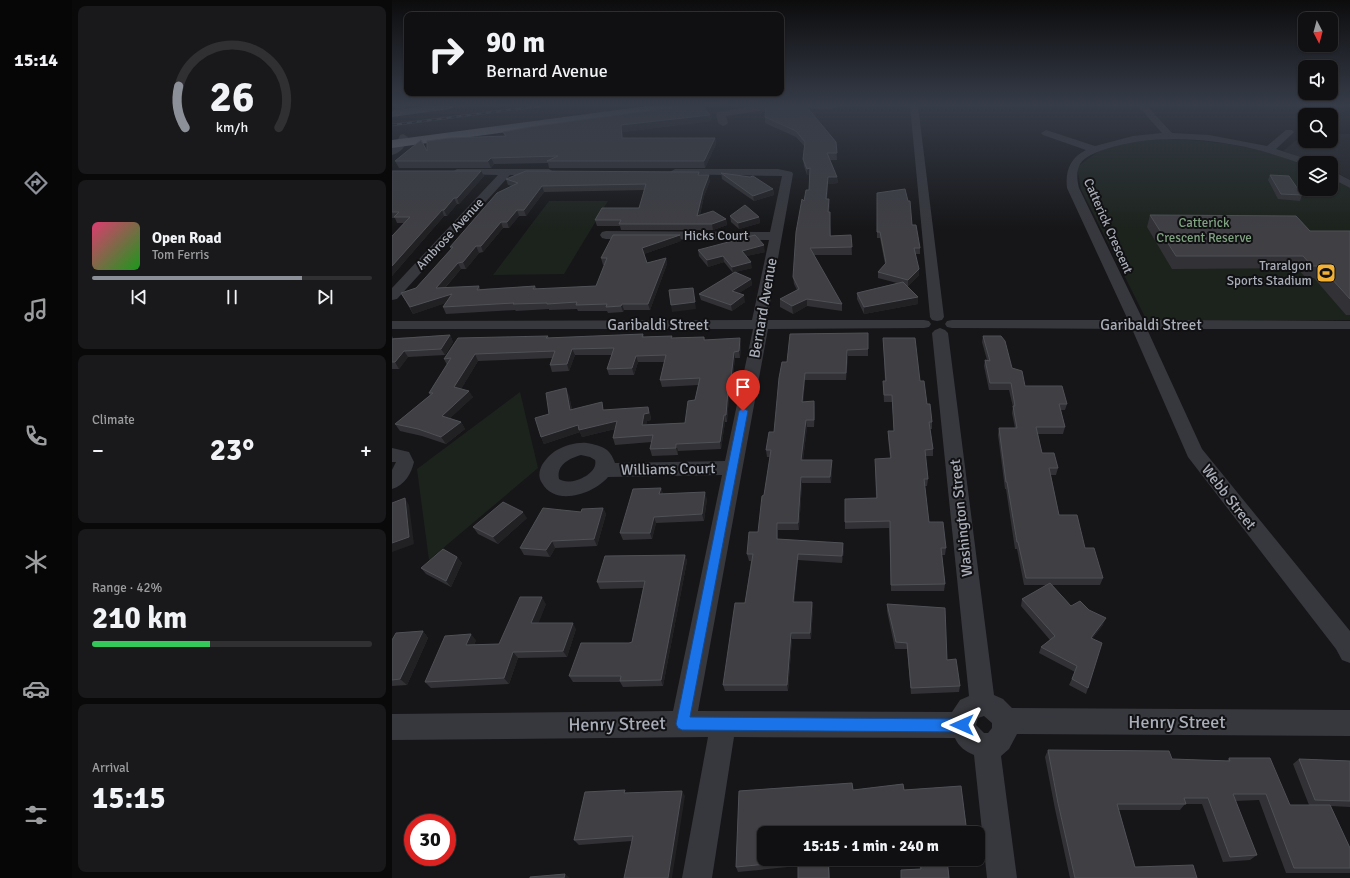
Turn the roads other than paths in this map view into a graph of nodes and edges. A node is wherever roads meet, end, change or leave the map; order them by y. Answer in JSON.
{"nodes":[{"id":1,"x":919,"y":147,"type":"edge"},
{"id":2,"x":1088,"y":147,"type":"edge"},
{"id":3,"x":1101,"y":147,"type":"edge"},
{"id":4,"x":1257,"y":147,"type":"edge"},
{"id":5,"x":1272,"y":147,"type":"edge"},
{"id":6,"x":1094,"y":149,"type":"junction"},
{"id":7,"x":1269,"y":150,"type":"junction"},
{"id":8,"x":1298,"y":159,"type":"edge"},
{"id":9,"x":447,"y":172,"type":"edge"},
{"id":10,"x":507,"y":172,"type":"junction"},
{"id":11,"x":560,"y":172,"type":"edge"},
{"id":12,"x":666,"y":172,"type":"edge"},
{"id":13,"x":1338,"y":177,"type":"edge"},
{"id":14,"x":1350,"y":185,"type":"edge"},
{"id":15,"x":606,"y":235,"type":"dead end"},
{"id":16,"x":777,"y":236,"type":"junction"},
{"id":17,"x":392,"y":296,"type":"edge"},
{"id":18,"x":392,"y":324,"type":"edge"},
{"id":19,"x":938,"y":324,"type":"junction"},
{"id":20,"x":761,"y":325,"type":"junction"},
{"id":21,"x":1138,"y":325,"type":"junction"},
{"id":22,"x":1350,"y":325,"type":"edge"},
{"id":23,"x":392,"y":455,"type":"edge"},
{"id":24,"x":732,"y":468,"type":"junction"},
{"id":25,"x":604,"y":470,"type":"dead end"},
{"id":26,"x":392,"y":482,"type":"edge"},
{"id":27,"x":1348,"y":644,"type":"edge"},
{"id":28,"x":982,"y":703,"type":"junction"},
{"id":29,"x":1005,"y":721,"type":"junction"},
{"id":30,"x":1350,"y":723,"type":"edge"},
{"id":31,"x":682,"y":724,"type":"junction"},
{"id":32,"x":723,"y":724,"type":"junction"},
{"id":33,"x":962,"y":725,"type":"junction"},
{"id":34,"x":392,"y":727,"type":"edge"},
{"id":35,"x":986,"y":746,"type":"junction"},
{"id":36,"x":697,"y":878,"type":"edge"},
{"id":37,"x":1002,"y":878,"type":"edge"}],
"edges":[{"from":1,"to":19,"type":"street","name":"Washington Street"},
{"from":2,"to":6,"type":"street"},
{"from":3,"to":6,"type":"street","name":"Catterick Crescent"},
{"from":4,"to":7,"type":"street","name":"Catterick Crescent"},
{"from":5,"to":7,"type":"street"},
{"from":6,"to":21,"type":"street","name":"Catterick Crescent"},
{"from":7,"to":8,"type":"street","name":"Catterick Crescent"},
{"from":9,"to":10,"type":"street"},
{"from":10,"to":11,"type":"street"},
{"from":10,"to":17,"type":"street","name":"Ambrose Avenue"},
{"from":12,"to":16,"type":"street","name":"Bernard Avenue"},
{"from":13,"to":14,"type":"street"},
{"from":15,"to":16,"type":"street","name":"Hicks Court"},
{"from":16,"to":20,"type":"street","name":"Bernard Avenue"},
{"from":18,"to":20,"type":"street","name":"Garibaldi Street"},
{"from":19,"to":20,"type":"street","name":"Garibaldi Street"},
{"from":19,"to":21,"type":"street","name":"Garibaldi Street"},
{"from":19,"to":28,"type":"street","name":"Washington Street"},
{"from":20,"to":24,"type":"street","name":"Bernard Avenue"},
{"from":21,"to":22,"type":"street","name":"Garibaldi Street"},
{"from":21,"to":27,"type":"street","name":"Webb Street"},
{"from":23,"to":26,"type":"street"},
{"from":24,"to":25,"type":"street","name":"Williams Court"},
{"from":24,"to":31,"type":"street","name":"Bernard Avenue"},
{"from":28,"to":29,"type":"street"},
{"from":28,"to":33,"type":"street"},
{"from":29,"to":30,"type":"street","name":"Henry Street"},
{"from":29,"to":35,"type":"street"},
{"from":31,"to":32,"type":"street","name":"Henry Street"},
{"from":31,"to":34,"type":"street","name":"Henry Street"},
{"from":32,"to":33,"type":"street","name":"Henry Street"},
{"from":32,"to":36,"type":"street"},
{"from":33,"to":35,"type":"street"},
{"from":35,"to":37,"type":"street"}]}
